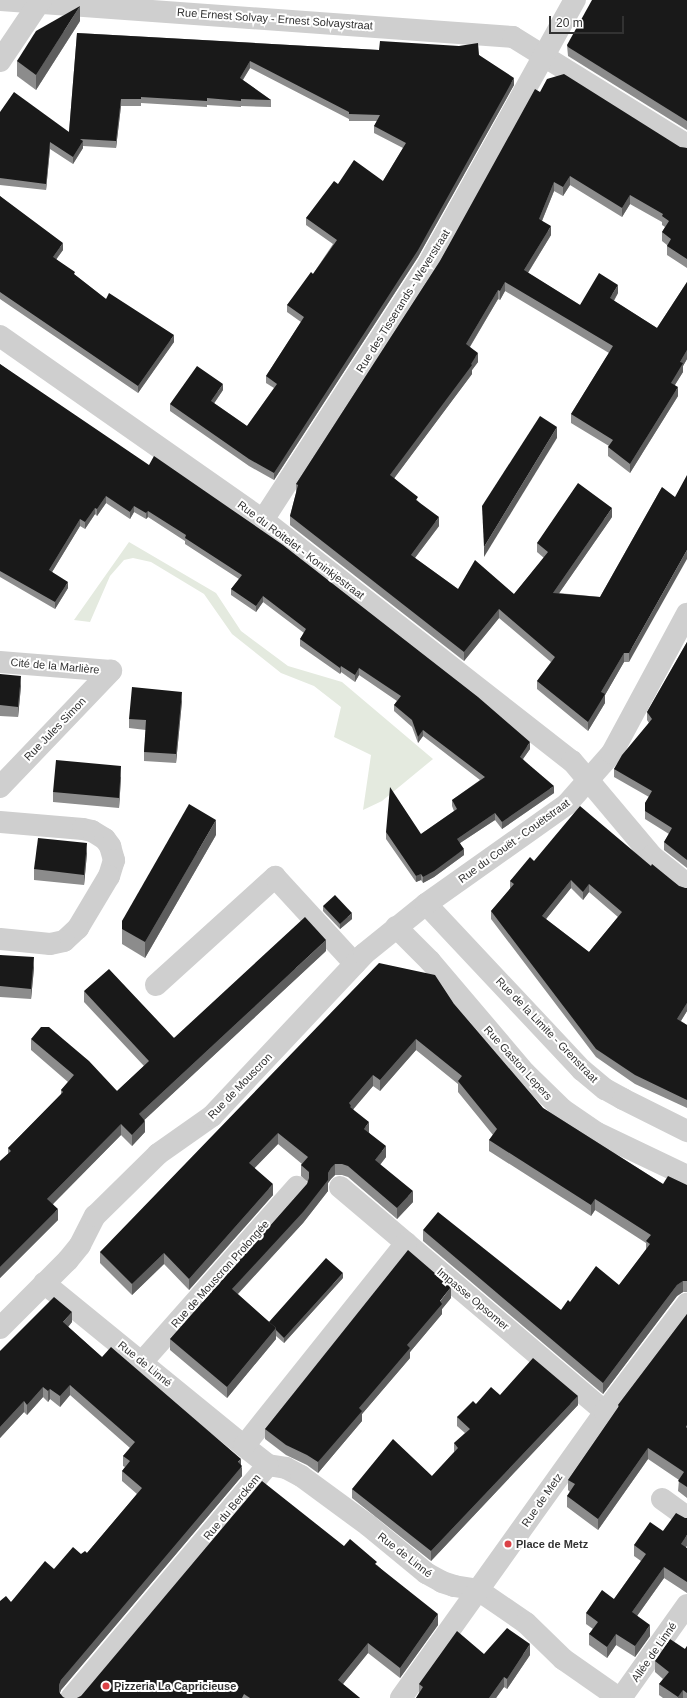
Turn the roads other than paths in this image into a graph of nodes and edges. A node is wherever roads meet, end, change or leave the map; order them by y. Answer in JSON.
{"nodes":[{"id":1,"x":0,"y":0,"type":"edge"},
{"id":2,"x":575,"y":0,"type":"edge"},
{"id":3,"x":40,"y":1,"type":"edge"},
{"id":4,"x":545,"y":56,"type":"junction"},
{"id":5,"x":0,"y":61,"type":"edge"},
{"id":6,"x":687,"y":145,"type":"edge"},
{"id":7,"x":0,"y":336,"type":"edge"},
{"id":8,"x":263,"y":520,"type":"junction"},
{"id":9,"x":687,"y":614,"type":"edge"},
{"id":10,"x":0,"y":662,"type":"edge"},
{"id":11,"x":111,"y":671,"type":"joint"},
{"id":12,"x":589,"y":780,"type":"junction"},
{"id":13,"x":0,"y":787,"type":"edge"},
{"id":14,"x":0,"y":822,"type":"edge"},
{"id":15,"x":687,"y":884,"type":"edge"},
{"id":16,"x":426,"y":904,"type":"junction"},
{"id":17,"x":396,"y":927,"type":"junction"},
{"id":18,"x":0,"y":939,"type":"edge"},
{"id":19,"x":355,"y":964,"type":"junction"},
{"id":20,"x":156,"y":985,"type":"dead end"},
{"id":21,"x":687,"y":1131,"type":"edge"},
{"id":22,"x":687,"y":1176,"type":"edge"},
{"id":23,"x":297,"y":1187,"type":"dead end"},
{"id":24,"x":340,"y":1187,"type":"dead end"},
{"id":25,"x":406,"y":1243,"type":"junction"},
{"id":26,"x":44,"y":1283,"type":"junction"},
{"id":27,"x":687,"y":1304,"type":"edge"},
{"id":28,"x":0,"y":1328,"type":"edge"},
{"id":29,"x":142,"y":1362,"type":"junction"},
{"id":30,"x":605,"y":1412,"type":"junction"},
{"id":31,"x":244,"y":1446,"type":"junction"},
{"id":32,"x":268,"y":1465,"type":"junction"},
{"id":33,"x":662,"y":1499,"type":"dead end"},
{"id":34,"x":687,"y":1517,"type":"edge"},
{"id":35,"x":478,"y":1590,"type":"junction"},
{"id":36,"x":687,"y":1605,"type":"edge"},
{"id":37,"x":71,"y":1698,"type":"edge"},
{"id":38,"x":401,"y":1698,"type":"edge"},
{"id":39,"x":620,"y":1698,"type":"edge"}],
"edges":[{"from":1,"to":3,"type":"street","name":"Rue Ernest Solvay - Ernest Solvaystraat"},
{"from":2,"to":4,"type":"street","name":"Rue des Tisserands - Weverstraat"},
{"from":3,"to":4,"type":"street","name":"Rue Ernest Solvay - Ernest Solvaystraat"},
{"from":3,"to":5,"type":"street"},
{"from":4,"to":6,"type":"street","name":"Rue Ernest Solvay - Ernest Solvaystraat"},
{"from":4,"to":8,"type":"street","name":"Rue des Tisserands - Weverstraat"},
{"from":7,"to":8,"type":"street","name":"Rue du Roitelet - Koninkjestraat"},
{"from":8,"to":12,"type":"street","name":"Rue du Roitelet - Koninkjestraat"},
{"from":9,"to":12,"type":"street","name":"Rue du Couët - Couëtstraat"},
{"from":10,"to":11,"type":"street","name":"Cité de la Marlière"},
{"from":11,"to":13,"type":"street","name":"Rue Jules Simon"},
{"from":12,"to":15,"type":"street","name":"Rue du Roitelet - Koninkjestraat"},
{"from":12,"to":16,"type":"street","name":"Rue du Couët - Couëtstraat"},
{"from":14,"to":18,"type":"street"},
{"from":16,"to":17,"type":"street","name":"Rue du Couët - Couëtstraat"},
{"from":16,"to":21,"type":"street","name":"Rue de la Limite - Grenstraat"},
{"from":17,"to":19,"type":"street","name":"Rue de Mouscron"},
{"from":17,"to":22,"type":"street","name":"Rue Gaston Lepers"},
{"from":19,"to":20,"type":"street"},
{"from":19,"to":26,"type":"street","name":"Rue de Mouscron"},
{"from":23,"to":29,"type":"street","name":"Rue de Mouscron Prolongée"},
{"from":24,"to":25,"type":"street","name":"Impasse Opsomer"},
{"from":25,"to":30,"type":"street","name":"Impasse Opsomer"},
{"from":25,"to":31,"type":"street"},
{"from":26,"to":28,"type":"street","name":"Rue de Mouscron"},
{"from":26,"to":29,"type":"street","name":"Rue de Linné"},
{"from":27,"to":30,"type":"street","name":"Rue de Metz"},
{"from":29,"to":31,"type":"street","name":"Rue de Linné"},
{"from":30,"to":35,"type":"street","name":"Rue de Metz"},
{"from":31,"to":32,"type":"street","name":"Rue du Berckem"},
{"from":32,"to":35,"type":"street","name":"Rue de Linné"},
{"from":32,"to":37,"type":"street","name":"Rue du Berckem"},
{"from":33,"to":34,"type":"street"},
{"from":35,"to":38,"type":"street","name":"Rue de Metz"},
{"from":35,"to":39,"type":"street","name":"Rue de Linné"},
{"from":36,"to":39,"type":"street","name":"Allée de Linné"}]}
